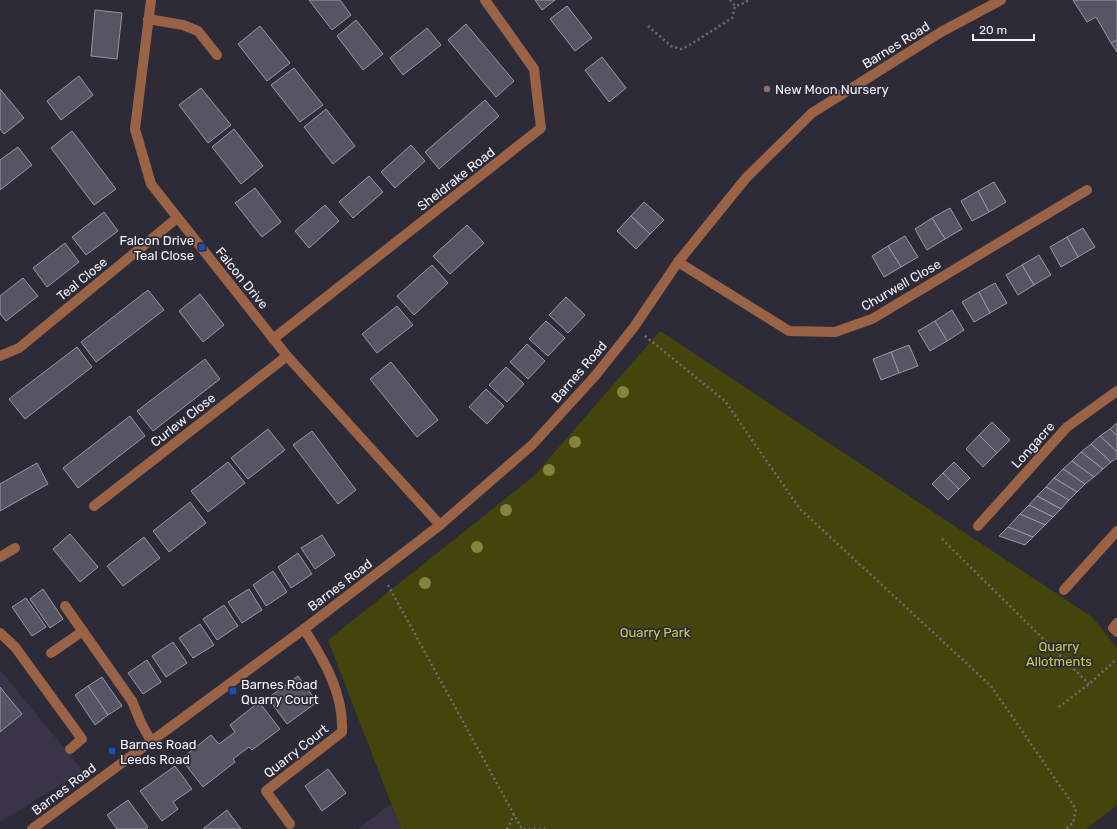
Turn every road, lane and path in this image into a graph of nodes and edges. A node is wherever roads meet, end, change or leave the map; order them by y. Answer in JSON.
{"nodes":[{"id":1,"x":151,"y":0,"type":"edge"},
{"id":2,"x":485,"y":0,"type":"edge"},
{"id":3,"x":730,"y":0,"type":"edge"},
{"id":4,"x":748,"y":0,"type":"edge"},
{"id":5,"x":1001,"y":0,"type":"edge"},
{"id":6,"x":735,"y":6,"type":"junction"},
{"id":7,"x":148,"y":19,"type":"junction"},
{"id":8,"x":648,"y":26,"type":"dead end"},
{"id":9,"x":217,"y":55,"type":"dead end"},
{"id":10,"x":1087,"y":190,"type":"dead end"},
{"id":11,"x":177,"y":218,"type":"junction"},
{"id":12,"x":678,"y":262,"type":"junction"},
{"id":13,"x":634,"y":326,"type":"junction"},
{"id":14,"x":273,"y":339,"type":"junction"},
{"id":15,"x":0,"y":356,"type":"edge"},
{"id":16,"x":287,"y":356,"type":"junction"},
{"id":17,"x":1117,"y":391,"type":"edge"},
{"id":18,"x":94,"y":506,"type":"dead end"},
{"id":19,"x":440,"y":525,"type":"junction"},
{"id":20,"x":978,"y":526,"type":"dead end"},
{"id":21,"x":1117,"y":531,"type":"edge"},
{"id":22,"x":942,"y":539,"type":"dead end"},
{"id":23,"x":15,"y":548,"type":"dead end"},
{"id":24,"x":0,"y":557,"type":"edge"},
{"id":25,"x":380,"y":571,"type":"junction"},
{"id":26,"x":1064,"y":590,"type":"dead end"},
{"id":27,"x":65,"y":606,"type":"dead end"},
{"id":28,"x":1117,"y":623,"type":"edge"},
{"id":29,"x":304,"y":629,"type":"junction"},
{"id":30,"x":83,"y":631,"type":"junction"},
{"id":31,"x":1117,"y":632,"type":"edge"},
{"id":32,"x":0,"y":633,"type":"edge"},
{"id":33,"x":51,"y":653,"type":"dead end"},
{"id":34,"x":1117,"y":659,"type":"edge"},
{"id":35,"x":1089,"y":684,"type":"junction"},
{"id":36,"x":1059,"y":707,"type":"dead end"},
{"id":37,"x":151,"y":741,"type":"junction"},
{"id":38,"x":70,"y":749,"type":"dead end"},
{"id":39,"x":514,"y":814,"type":"junction"},
{"id":40,"x":290,"y":824,"type":"dead end"},
{"id":41,"x":32,"y":829,"type":"edge"},
{"id":42,"x":507,"y":829,"type":"edge"},
{"id":43,"x":522,"y":829,"type":"edge"},
{"id":44,"x":547,"y":829,"type":"edge"},
{"id":45,"x":1066,"y":829,"type":"edge"}],
"edges":[{"from":1,"to":7,"type":"street","name":"Falcon Drive"},
{"from":2,"to":14,"type":"street","name":"Sheldrake Road"},
{"from":3,"to":6,"type":"path"},
{"from":4,"to":6,"type":"path"},
{"from":5,"to":12,"type":"street","name":"Barnes Road"},
{"from":6,"to":8,"type":"path"},
{"from":7,"to":9,"type":"street"},
{"from":7,"to":11,"type":"street","name":"Falcon Drive"},
{"from":10,"to":12,"type":"street","name":"Churwell Close"},
{"from":11,"to":14,"type":"street","name":"Falcon Drive"},
{"from":11,"to":15,"type":"street","name":"Teal Close"},
{"from":12,"to":13,"type":"street","name":"Barnes Road"},
{"from":13,"to":19,"type":"street","name":"Barnes Road"},
{"from":13,"to":45,"type":"path"},
{"from":14,"to":16,"type":"street","name":"Falcon Drive"},
{"from":16,"to":18,"type":"street","name":"Curlew Close"},
{"from":16,"to":19,"type":"street","name":"Falcon Drive"},
{"from":17,"to":20,"type":"street","name":"Longacre"},
{"from":19,"to":25,"type":"street","name":"Barnes Road"},
{"from":21,"to":26,"type":"street"},
{"from":22,"to":35,"type":"path"},
{"from":23,"to":24,"type":"street"},
{"from":25,"to":29,"type":"street","name":"Barnes Road"},
{"from":25,"to":39,"type":"path"},
{"from":27,"to":30,"type":"street"},
{"from":28,"to":31,"type":"street"},
{"from":29,"to":37,"type":"street","name":"Barnes Road"},
{"from":29,"to":40,"type":"street","name":"Quarry Court"},
{"from":30,"to":33,"type":"street"},
{"from":30,"to":37,"type":"street"},
{"from":32,"to":38,"type":"street"},
{"from":34,"to":35,"type":"path"},
{"from":35,"to":36,"type":"path"},
{"from":37,"to":41,"type":"street","name":"Barnes Road"},
{"from":39,"to":42,"type":"path"},
{"from":39,"to":43,"type":"path"},
{"from":43,"to":44,"type":"path"}]}
